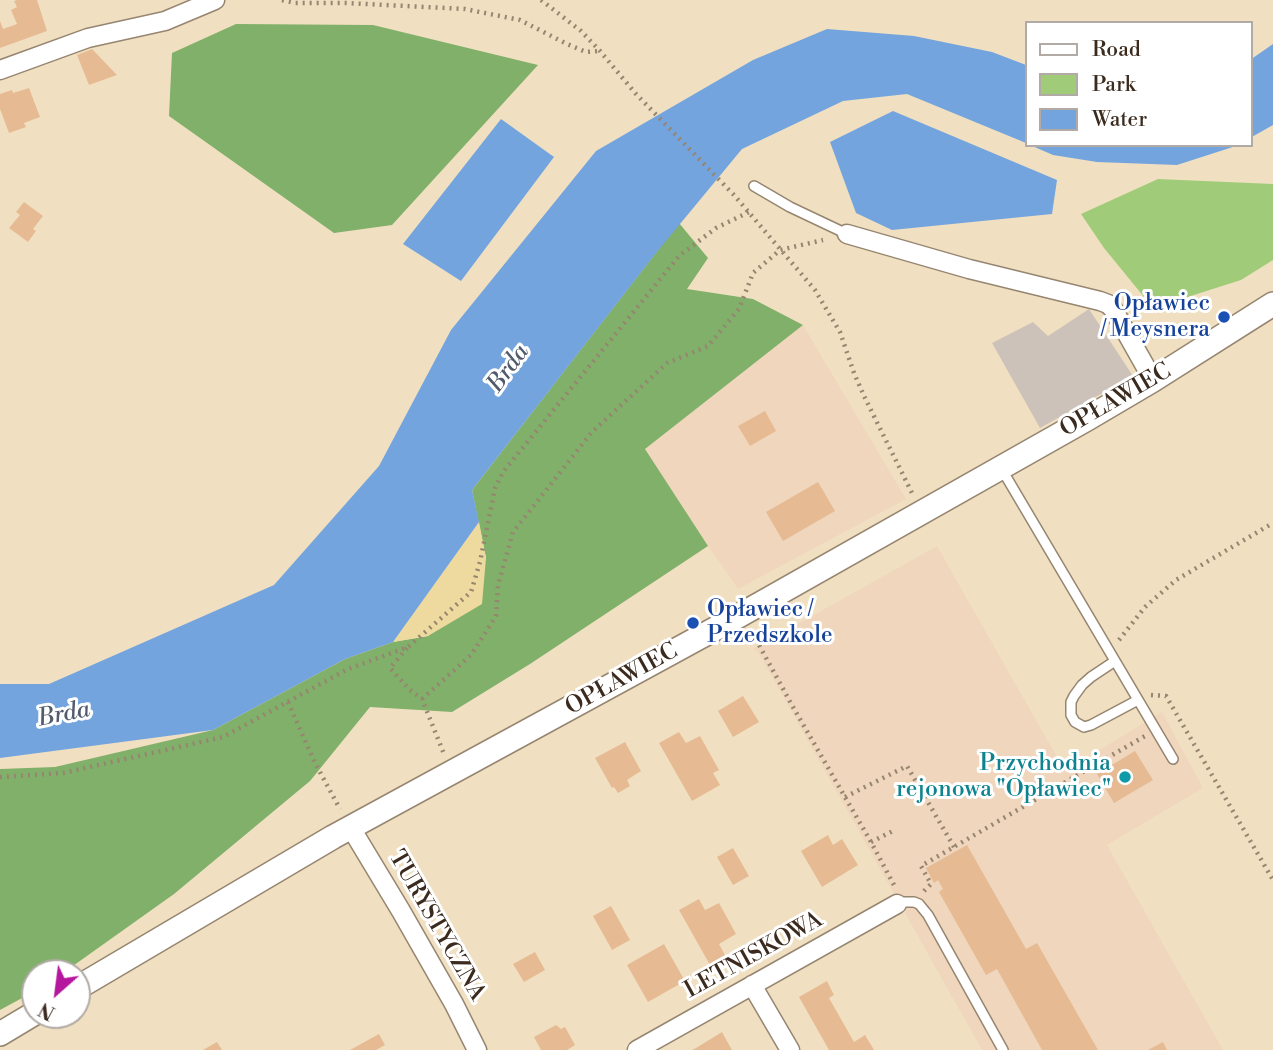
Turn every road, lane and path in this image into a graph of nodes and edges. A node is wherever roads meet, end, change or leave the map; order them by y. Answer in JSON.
{"nodes":[{"id":1,"x":215,"y":0,"type":"edge"},
{"id":2,"x":282,"y":0,"type":"edge"},
{"id":3,"x":541,"y":0,"type":"edge"},
{"id":4,"x":600,"y":51,"type":"junction"},
{"id":5,"x":0,"y":70,"type":"edge"},
{"id":6,"x":754,"y":186,"type":"dead end"},
{"id":7,"x":749,"y":212,"type":"junction"},
{"id":8,"x":848,"y":233,"type":"junction"},
{"id":9,"x":780,"y":250,"type":"junction"},
{"id":10,"x":1273,"y":304,"type":"edge"},
{"id":11,"x":1153,"y":380,"type":"junction"},
{"id":12,"x":1001,"y":467,"type":"junction"},
{"id":13,"x":915,"y":499,"type":"dead end"},
{"id":14,"x":1273,"y":523,"type":"edge"},
{"id":15,"x":773,"y":625,"type":"dead end"},
{"id":16,"x":408,"y":647,"type":"junction"},
{"id":17,"x":1113,"y":657,"type":"junction"},
{"id":18,"x":422,"y":699,"type":"junction"},
{"id":19,"x":1138,"y":699,"type":"junction"},
{"id":20,"x":289,"y":702,"type":"junction"},
{"id":21,"x":1173,"y":759,"type":"dead end"},
{"id":22,"x":452,"y":773,"type":"junction"},
{"id":23,"x":0,"y":777,"type":"edge"},
{"id":24,"x":845,"y":797,"type":"junction"},
{"id":25,"x":351,"y":828,"type":"junction"},
{"id":26,"x":895,"y":830,"type":"dead end"},
{"id":27,"x":871,"y":842,"type":"junction"},
{"id":28,"x":954,"y":847,"type":"junction"},
{"id":29,"x":1273,"y":880,"type":"edge"},
{"id":30,"x":904,"y":903,"type":"junction"},
{"id":31,"x":91,"y":980,"type":"edge"},
{"id":32,"x":752,"y":985,"type":"junction"},
{"id":33,"x":21,"y":1021,"type":"edge"},
{"id":34,"x":0,"y":1034,"type":"edge"},
{"id":35,"x":477,"y":1050,"type":"edge"},
{"id":36,"x":636,"y":1050,"type":"edge"},
{"id":37,"x":790,"y":1050,"type":"edge"},
{"id":38,"x":1003,"y":1050,"type":"edge"}],
"edges":[{"from":1,"to":5,"type":"street"},
{"from":2,"to":4,"type":"path"},
{"from":3,"to":4,"type":"path"},
{"from":4,"to":7,"type":"path"},
{"from":6,"to":8,"type":"lane"},
{"from":7,"to":9,"type":"path"},
{"from":7,"to":16,"type":"path"},
{"from":8,"to":9,"type":"path"},
{"from":8,"to":11,"type":"street"},
{"from":9,"to":13,"type":"path"},
{"from":9,"to":18,"type":"path"},
{"from":10,"to":11,"type":"street","name":"OPŁAWIEC"},
{"from":11,"to":12,"type":"street","name":"OPŁAWIEC"},
{"from":12,"to":17,"type":"lane"},
{"from":12,"to":22,"type":"street","name":"OPŁAWIEC"},
{"from":14,"to":17,"type":"path"},
{"from":15,"to":24,"type":"path"},
{"from":16,"to":18,"type":"path"},
{"from":16,"to":20,"type":"path"},
{"from":17,"to":19,"type":"lane"},
{"from":17,"to":19,"type":"lane"},
{"from":18,"to":22,"type":"path"},
{"from":19,"to":21,"type":"lane"},
{"from":19,"to":28,"type":"path"},
{"from":19,"to":29,"type":"path"},
{"from":20,"to":23,"type":"path"},
{"from":20,"to":25,"type":"path"},
{"from":22,"to":25,"type":"street","name":"OPŁAWIEC"},
{"from":24,"to":27,"type":"path"},
{"from":24,"to":28,"type":"path"},
{"from":25,"to":31,"type":"street","name":"OPŁAWIEC"},
{"from":25,"to":35,"type":"street","name":"TURYSTYCZNA"},
{"from":26,"to":27,"type":"path"},
{"from":27,"to":30,"type":"path"},
{"from":28,"to":30,"type":"path"},
{"from":30,"to":32,"type":"street","name":"LETNISKOWA"},
{"from":30,"to":38,"type":"lane"},
{"from":32,"to":36,"type":"street","name":"LETNISKOWA"},
{"from":32,"to":37,"type":"street"},
{"from":33,"to":34,"type":"street"}]}
